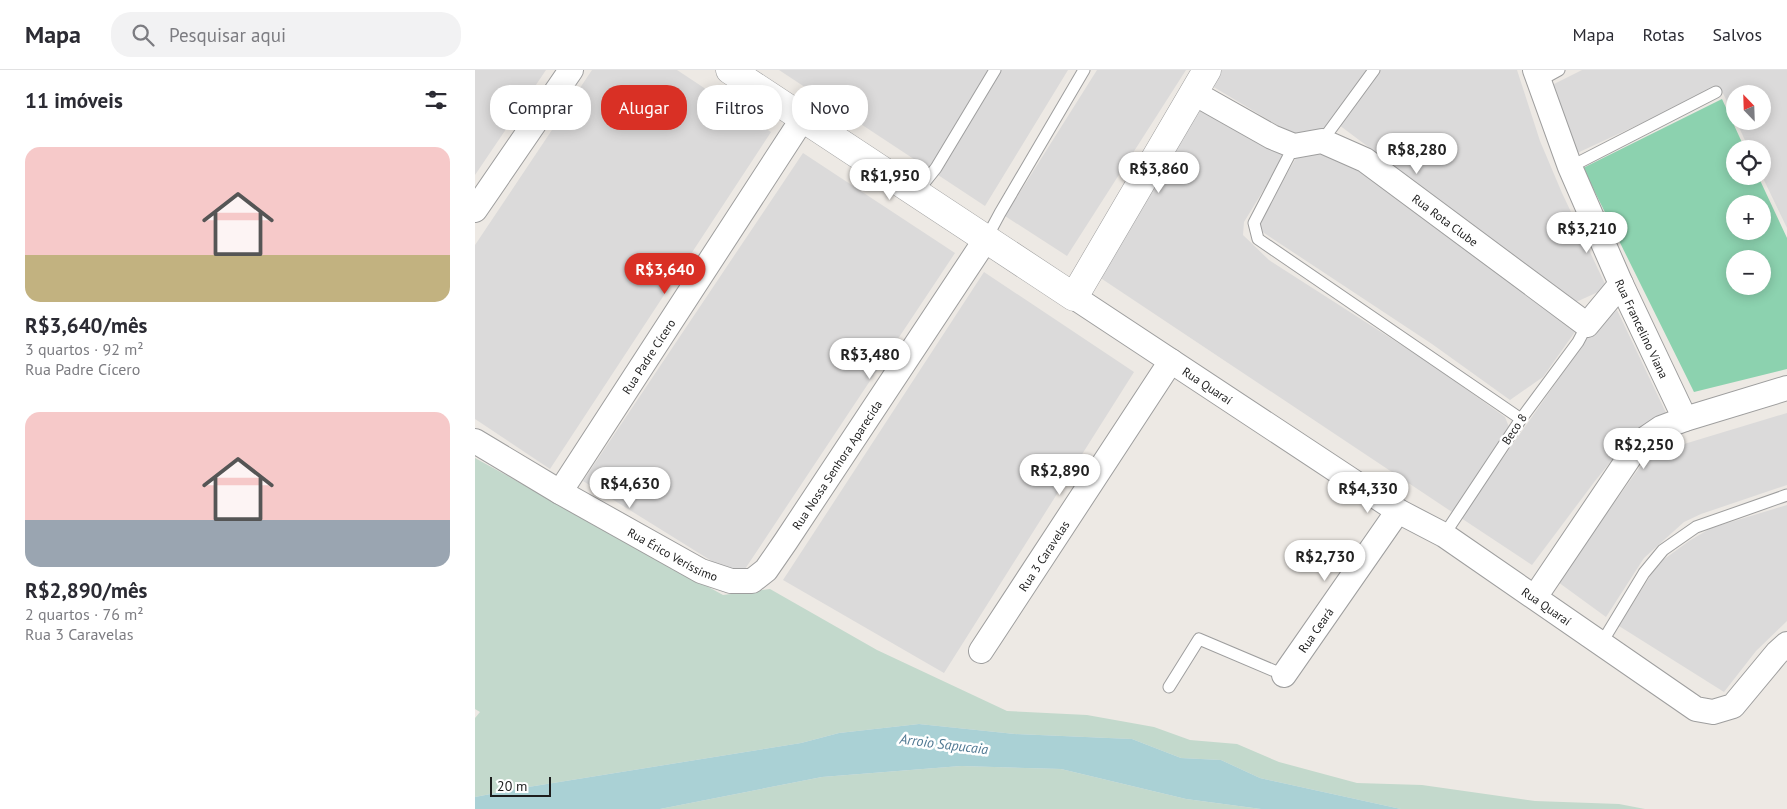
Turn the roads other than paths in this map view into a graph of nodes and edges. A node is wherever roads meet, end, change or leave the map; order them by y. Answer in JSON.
{"nodes":[{"id":1,"x":571,"y":70,"type":"edge"},
{"id":2,"x":730,"y":70,"type":"edge"},
{"id":3,"x":995,"y":70,"type":"edge"},
{"id":4,"x":1084,"y":70,"type":"edge"},
{"id":5,"x":1374,"y":70,"type":"edge"},
{"id":6,"x":1559,"y":70,"type":"edge"},
{"id":7,"x":1537,"y":75,"type":"edge"},
{"id":8,"x":1200,"y":81,"type":"edge"},
{"id":9,"x":1716,"y":92,"type":"dead end"},
{"id":10,"x":792,"y":111,"type":"edge"},
{"id":11,"x":795,"y":130,"type":"edge"},
{"id":12,"x":821,"y":130,"type":"edge"},
{"id":13,"x":1323,"y":141,"type":"junction"},
{"id":14,"x":1294,"y":146,"type":"junction"},
{"id":15,"x":1570,"y":167,"type":"junction"},
{"id":16,"x":916,"y":193,"type":"junction"},
{"id":17,"x":475,"y":210,"type":"edge"},
{"id":18,"x":986,"y":239,"type":"junction"},
{"id":19,"x":1621,"y":284,"type":"junction"},
{"id":20,"x":1074,"y":297,"type":"junction"},
{"id":21,"x":1587,"y":324,"type":"junction"},
{"id":22,"x":1171,"y":361,"type":"junction"},
{"id":23,"x":1787,"y":388,"type":"edge"},
{"id":24,"x":1685,"y":418,"type":"junction"},
{"id":25,"x":1521,"y":419,"type":"junction"},
{"id":26,"x":475,"y":441,"type":"edge"},
{"id":27,"x":560,"y":492,"type":"junction"},
{"id":28,"x":1787,"y":495,"type":"edge"},
{"id":29,"x":1398,"y":511,"type":"junction"},
{"id":30,"x":1444,"y":535,"type":"junction"},
{"id":31,"x":786,"y":542,"type":"joint"},
{"id":32,"x":1535,"y":596,"type":"junction"},
{"id":33,"x":1601,"y":644,"type":"junction"},
{"id":34,"x":1787,"y":644,"type":"edge"},
{"id":35,"x":981,"y":651,"type":"dead end"},
{"id":36,"x":1285,"y":670,"type":"joint"},
{"id":37,"x":1169,"y":688,"type":"dead end"}],
"edges":[{"from":1,"to":17,"type":"street"},
{"from":2,"to":10,"type":"street","name":"Rua Quaraí"},
{"from":3,"to":16,"type":"lane"},
{"from":4,"to":18,"type":"lane"},
{"from":5,"to":13,"type":"lane"},
{"from":6,"to":7,"type":"lane"},
{"from":7,"to":15,"type":"street","name":"Rua Francelino Viana"},
{"from":8,"to":14,"type":"street"},
{"from":8,"to":20,"type":"street"},
{"from":9,"to":15,"type":"lane"},
{"from":11,"to":27,"type":"street","name":"Rua Padre Cícero"},
{"from":12,"to":16,"type":"street","name":"Rua Quaraí"},
{"from":13,"to":14,"type":"street"},
{"from":13,"to":21,"type":"street","name":"Rua Rota Clube"},
{"from":14,"to":25,"type":"lane"},
{"from":15,"to":19,"type":"street","name":"Rua Francelino Viana"},
{"from":16,"to":18,"type":"street","name":"Rua Quaraí"},
{"from":18,"to":20,"type":"street","name":"Rua Quaraí"},
{"from":18,"to":31,"type":"street","name":"Rua Nossa Senhora Aparecida"},
{"from":19,"to":21,"type":"street"},
{"from":19,"to":24,"type":"street","name":"Rua Francelino Viana"},
{"from":20,"to":22,"type":"street","name":"Rua Quaraí"},
{"from":21,"to":25,"type":"lane","name":"Beco 8"},
{"from":22,"to":29,"type":"street","name":"Rua Quaraí"},
{"from":22,"to":35,"type":"street","name":"Rua 3 Caravelas"},
{"from":23,"to":24,"type":"street"},
{"from":24,"to":32,"type":"street"},
{"from":25,"to":30,"type":"lane","name":"Beco 8"},
{"from":26,"to":27,"type":"street","name":"Rua Érico Veríssimo"},
{"from":27,"to":31,"type":"street","name":"Rua Érico Veríssimo"},
{"from":28,"to":33,"type":"lane"},
{"from":29,"to":30,"type":"street","name":"Rua Quaraí"},
{"from":29,"to":36,"type":"street","name":"Rua Ceará"},
{"from":30,"to":32,"type":"street","name":"Rua Quaraí"},
{"from":32,"to":33,"type":"street","name":"Rua Quaraí"},
{"from":33,"to":34,"type":"street","name":"Rua Quaraí"},
{"from":36,"to":37,"type":"lane"}]}
